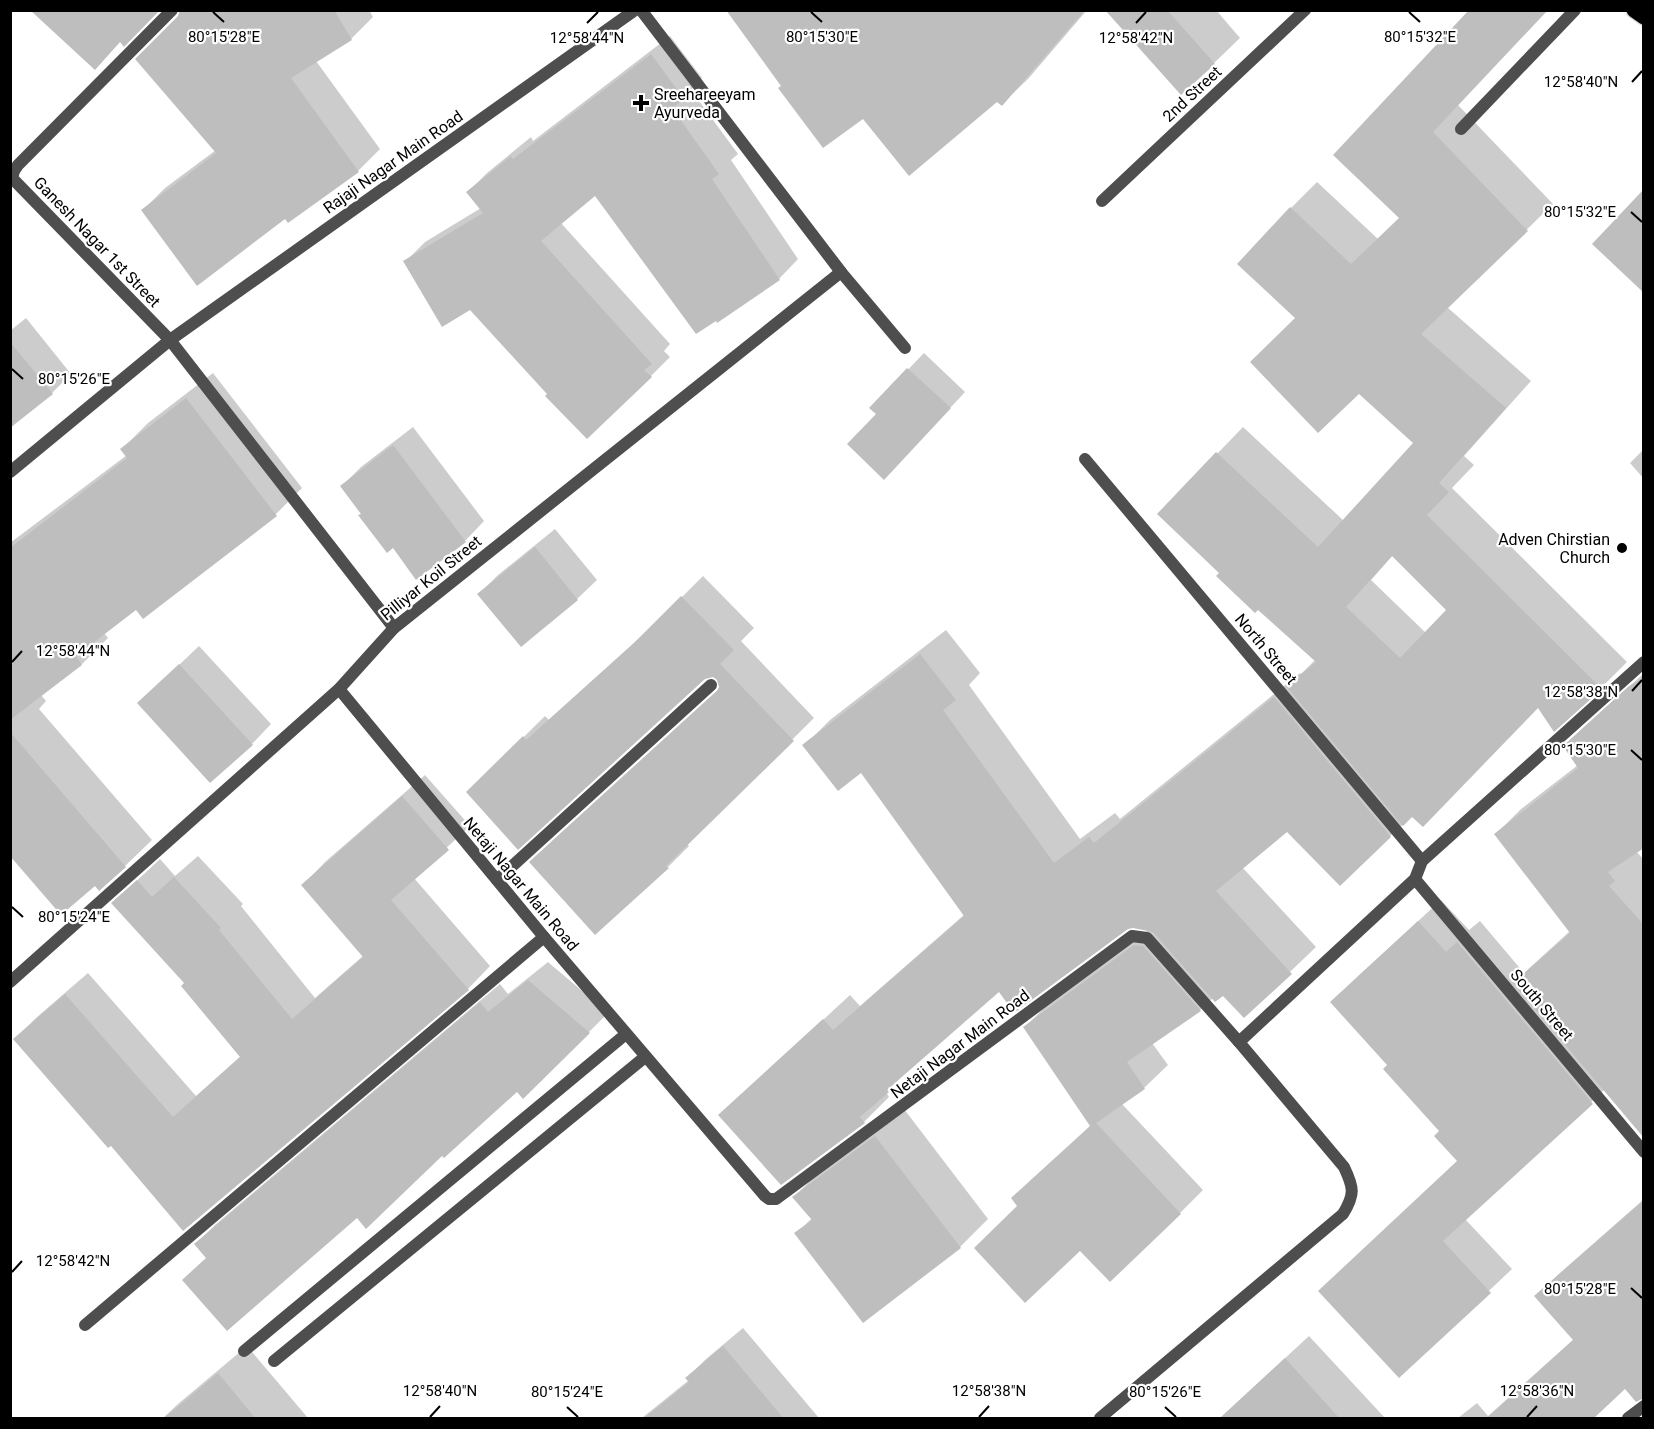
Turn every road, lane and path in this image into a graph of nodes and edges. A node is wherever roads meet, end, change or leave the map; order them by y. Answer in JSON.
{"nodes":[{"id":1,"x":172,"y":10,"type":"edge"},
{"id":2,"x":635,"y":10,"type":"edge"},
{"id":3,"x":641,"y":10,"type":"edge"},
{"id":4,"x":1305,"y":10,"type":"edge"},
{"id":5,"x":1575,"y":10,"type":"edge"},
{"id":6,"x":1634,"y":10,"type":"edge"},
{"id":7,"x":1644,"y":17,"type":"edge"},
{"id":8,"x":1461,"y":129,"type":"dead end"},
{"id":9,"x":1102,"y":201,"type":"dead end"},
{"id":10,"x":841,"y":272,"type":"junction"},
{"id":11,"x":170,"y":340,"type":"junction"},
{"id":12,"x":905,"y":348,"type":"dead end"},
{"id":13,"x":1085,"y":459,"type":"dead end"},
{"id":14,"x":10,"y":472,"type":"edge"},
{"id":15,"x":394,"y":628,"type":"junction"},
{"id":16,"x":1644,"y":662,"type":"edge"},
{"id":17,"x":711,"y":685,"type":"dead end"},
{"id":18,"x":339,"y":689,"type":"junction"},
{"id":19,"x":1422,"y":861,"type":"junction"},
{"id":20,"x":1414,"y":879,"type":"junction"},
{"id":21,"x":497,"y":880,"type":"junction"},
{"id":22,"x":544,"y":937,"type":"junction"},
{"id":23,"x":10,"y":982,"type":"edge"},
{"id":24,"x":626,"y":1034,"type":"junction"},
{"id":25,"x":1239,"y":1042,"type":"junction"},
{"id":26,"x":645,"y":1057,"type":"junction"},
{"id":27,"x":1644,"y":1152,"type":"edge"},
{"id":28,"x":86,"y":1325,"type":"dead end"},
{"id":29,"x":244,"y":1351,"type":"dead end"},
{"id":30,"x":274,"y":1361,"type":"dead end"},
{"id":31,"x":1644,"y":1406,"type":"edge"},
{"id":32,"x":1101,"y":1419,"type":"edge"},
{"id":33,"x":1628,"y":1419,"type":"edge"}],
"edges":[{"from":1,"to":11,"type":"street","name":"Ganesh Nagar 1st Street"},
{"from":2,"to":11,"type":"street","name":"Rajaji Nagar Main Road"},
{"from":3,"to":10,"type":"street"},
{"from":4,"to":9,"type":"street","name":"2nd Street"},
{"from":5,"to":8,"type":"street"},
{"from":6,"to":7,"type":"main road"},
{"from":10,"to":12,"type":"street"},
{"from":10,"to":15,"type":"street","name":"Pilliyar Koil Street"},
{"from":11,"to":14,"type":"street","name":"Rajaji Nagar Main Road"},
{"from":11,"to":15,"type":"street"},
{"from":13,"to":19,"type":"street","name":"North Street"},
{"from":15,"to":18,"type":"street","name":"Pilliyar Koil Street"},
{"from":16,"to":19,"type":"street"},
{"from":17,"to":21,"type":"street"},
{"from":18,"to":21,"type":"street","name":"Netaji Nagar Main Road"},
{"from":18,"to":23,"type":"street","name":"Pilliyar Koil Street"},
{"from":19,"to":20,"type":"street"},
{"from":20,"to":25,"type":"street"},
{"from":20,"to":27,"type":"street","name":"South Street"},
{"from":21,"to":22,"type":"street","name":"Netaji Nagar Main Road"},
{"from":22,"to":24,"type":"street","name":"Netaji Nagar Main Road"},
{"from":22,"to":28,"type":"street"},
{"from":24,"to":26,"type":"street","name":"Netaji Nagar Main Road"},
{"from":24,"to":29,"type":"street"},
{"from":25,"to":26,"type":"street","name":"Netaji Nagar Main Road"},
{"from":25,"to":32,"type":"street"},
{"from":26,"to":30,"type":"street"},
{"from":31,"to":33,"type":"street"}]}
